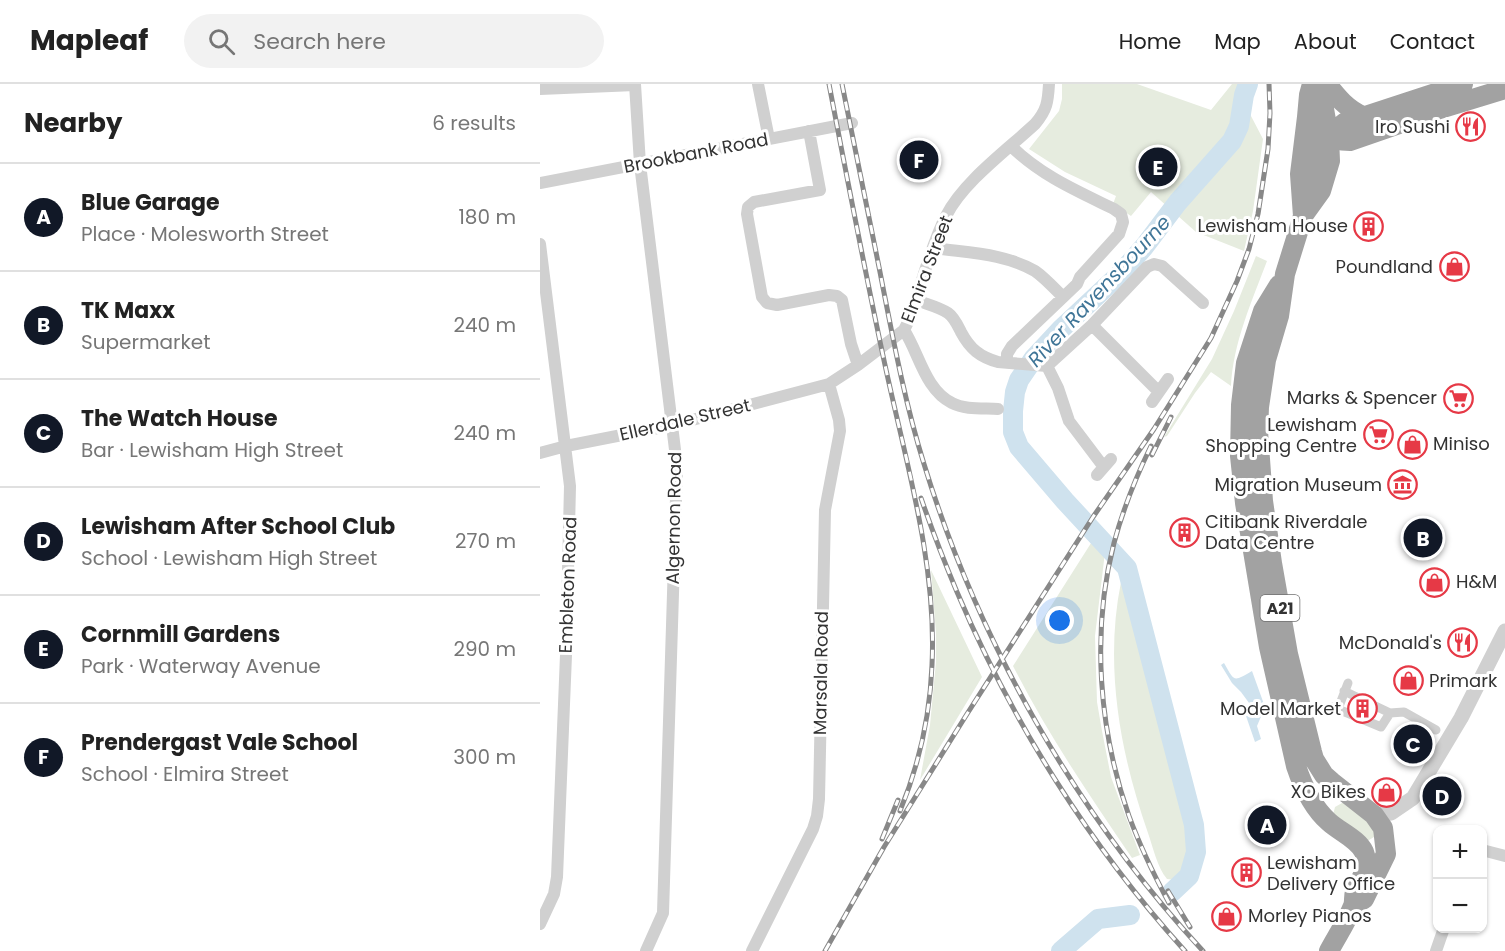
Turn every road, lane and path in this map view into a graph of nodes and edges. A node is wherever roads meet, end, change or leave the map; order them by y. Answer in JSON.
{"nodes":[{"id":1,"x":635,"y":84,"type":"edge"},
{"id":2,"x":758,"y":84,"type":"edge"},
{"id":3,"x":1049,"y":84,"type":"edge"},
{"id":4,"x":1463,"y":84,"type":"edge"},
{"id":5,"x":540,"y":89,"type":"edge"},
{"id":6,"x":1505,"y":89,"type":"edge"},
{"id":7,"x":1322,"y":91,"type":"edge"},
{"id":8,"x":1363,"y":116,"type":"junction"},
{"id":9,"x":1307,"y":117,"type":"junction"},
{"id":10,"x":852,"y":123,"type":"dead end"},
{"id":11,"x":809,"y":131,"type":"junction"},
{"id":12,"x":1329,"y":138,"type":"junction"},
{"id":13,"x":770,"y":139,"type":"junction"},
{"id":14,"x":1011,"y":146,"type":"junction"},
{"id":15,"x":640,"y":164,"type":"junction"},
{"id":16,"x":540,"y":183,"type":"edge"},
{"id":17,"x":1301,"y":195,"type":"junction"},
{"id":18,"x":1303,"y":216,"type":"junction"},
{"id":19,"x":540,"y":244,"type":"edge"},
{"id":20,"x":933,"y":248,"type":"junction"},
{"id":21,"x":1285,"y":274,"type":"junction"},
{"id":22,"x":1063,"y":297,"type":"junction"},
{"id":23,"x":916,"y":300,"type":"junction"},
{"id":24,"x":1203,"y":303,"type":"dead end"},
{"id":25,"x":1092,"y":325,"type":"junction"},
{"id":26,"x":904,"y":330,"type":"junction"},
{"id":27,"x":1007,"y":363,"type":"junction"},
{"id":28,"x":858,"y":364,"type":"junction"},
{"id":29,"x":1044,"y":366,"type":"junction"},
{"id":30,"x":1168,"y":380,"type":"dead end"},
{"id":31,"x":829,"y":384,"type":"junction"},
{"id":32,"x":998,"y":409,"type":"dead end"},
{"id":33,"x":673,"y":424,"type":"junction"},
{"id":34,"x":566,"y":446,"type":"junction"},
{"id":35,"x":540,"y":453,"type":"edge"},
{"id":36,"x":1104,"y":467,"type":"dead end"},
{"id":37,"x":1505,"y":631,"type":"edge"},
{"id":38,"x":1390,"y":713,"type":"junction"},
{"id":39,"x":1436,"y":730,"type":"dead end"},
{"id":40,"x":1346,"y":794,"type":"junction"},
{"id":41,"x":1374,"y":815,"type":"junction"},
{"id":42,"x":1323,"y":817,"type":"junction"},
{"id":43,"x":1385,"y":845,"type":"junction"},
{"id":44,"x":1364,"y":851,"type":"junction"},
{"id":45,"x":1487,"y":851,"type":"edge"},
{"id":46,"x":1505,"y":856,"type":"edge"},
{"id":47,"x":1354,"y":904,"type":"junction"},
{"id":48,"x":540,"y":924,"type":"edge"},
{"id":49,"x":1442,"y":933,"type":"edge"},
{"id":50,"x":646,"y":951,"type":"edge"},
{"id":51,"x":753,"y":951,"type":"edge"},
{"id":52,"x":1329,"y":951,"type":"edge"},
{"id":53,"x":1436,"y":951,"type":"edge"}],
"edges":[{"from":1,"to":5,"type":"street"},
{"from":1,"to":15,"type":"street","name":"Algernon Road"},
{"from":2,"to":13,"type":"street"},
{"from":3,"to":14,"type":"street","name":"Elmira Street"},
{"from":4,"to":8,"type":"highway"},
{"from":6,"to":12,"type":"highway"},
{"from":7,"to":8,"type":"highway"},
{"from":7,"to":9,"type":"highway"},
{"from":7,"to":12,"type":"highway","number":"A21"},
{"from":8,"to":12,"type":"highway"},
{"from":9,"to":12,"type":"highway"},
{"from":9,"to":17,"type":"highway","number":"A21"},
{"from":10,"to":11,"type":"street","name":"Brookbank Road"},
{"from":11,"to":13,"type":"street","name":"Brookbank Road"},
{"from":11,"to":28,"type":"street"},
{"from":12,"to":17,"type":"highway"},
{"from":12,"to":18,"type":"highway","number":"A21"},
{"from":13,"to":15,"type":"street","name":"Brookbank Road"},
{"from":14,"to":20,"type":"street","name":"Elmira Street"},
{"from":14,"to":22,"type":"street"},
{"from":15,"to":16,"type":"street","name":"Brookbank Road"},
{"from":15,"to":33,"type":"street","name":"Algernon Road"},
{"from":17,"to":18,"type":"highway","number":"A21"},
{"from":18,"to":21,"type":"highway","number":"A21"},
{"from":19,"to":34,"type":"street","name":"Embleton Road"},
{"from":20,"to":22,"type":"street"},
{"from":20,"to":23,"type":"street","name":"Elmira Street"},
{"from":21,"to":40,"type":"highway","number":"A21"},
{"from":21,"to":42,"type":"highway","number":"A21"},
{"from":22,"to":27,"type":"street"},
{"from":23,"to":26,"type":"street","name":"Elmira Street"},
{"from":23,"to":27,"type":"street"},
{"from":24,"to":25,"type":"street"},
{"from":25,"to":29,"type":"street"},
{"from":25,"to":30,"type":"street"},
{"from":26,"to":28,"type":"street","name":"Elmira Street"},
{"from":26,"to":32,"type":"street"},
{"from":27,"to":29,"type":"street"},
{"from":28,"to":31,"type":"street","name":"Elmira Street"},
{"from":29,"to":36,"type":"street"},
{"from":31,"to":33,"type":"street","name":"Ellerdale Street"},
{"from":31,"to":51,"type":"street","name":"Marsala Road"},
{"from":33,"to":34,"type":"street","name":"Ellerdale Street"},
{"from":33,"to":50,"type":"street","name":"Algernon Road"},
{"from":34,"to":35,"type":"street","name":"Ellerdale Street"},
{"from":34,"to":48,"type":"street","name":"Embleton Road"},
{"from":37,"to":41,"type":"street"},
{"from":38,"to":38,"type":"street"},
{"from":38,"to":39,"type":"street"},
{"from":40,"to":41,"type":"highway","number":"A21"},
{"from":40,"to":42,"type":"highway"},
{"from":41,"to":43,"type":"highway","number":"A21"},
{"from":42,"to":44,"type":"highway","number":"A21"},
{"from":43,"to":44,"type":"highway"},
{"from":43,"to":47,"type":"highway"},
{"from":44,"to":47,"type":"highway"},
{"from":45,"to":46,"type":"street"},
{"from":47,"to":52,"type":"highway"},
{"from":49,"to":53,"type":"street"}]}
